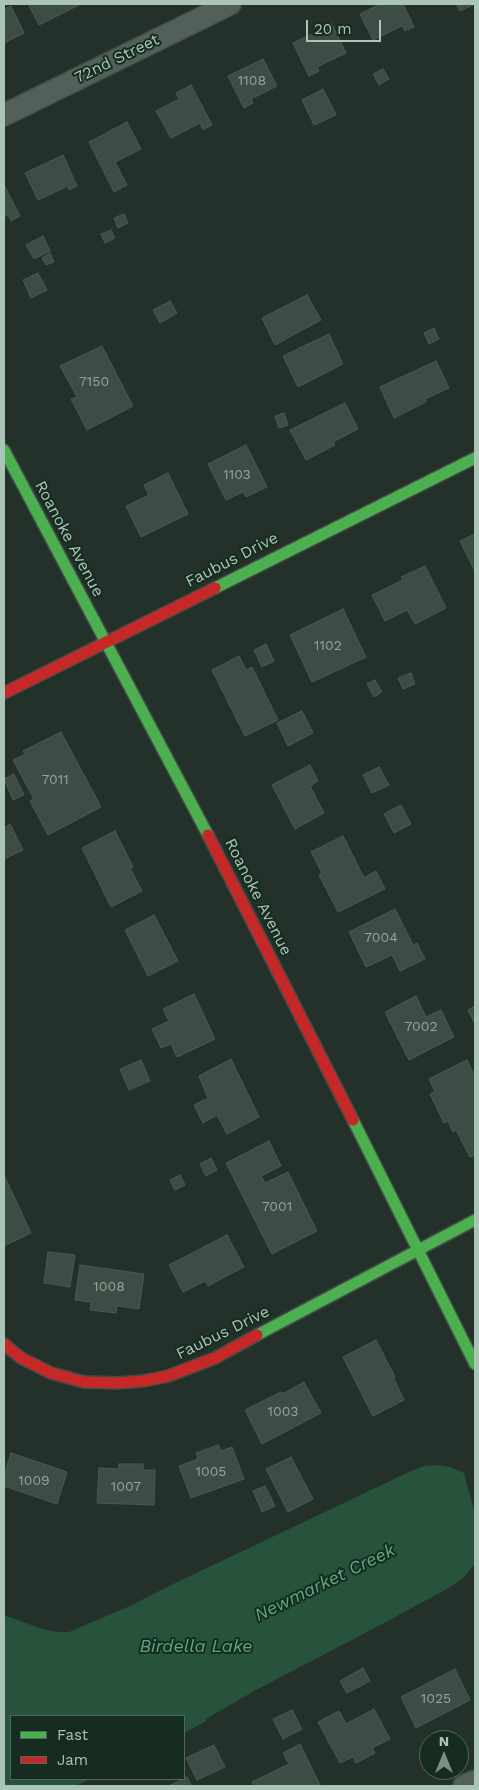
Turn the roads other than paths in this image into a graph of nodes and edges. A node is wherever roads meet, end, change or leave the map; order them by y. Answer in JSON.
{"nodes":[{"id":1,"x":230,"y":4,"type":"edge"},
{"id":2,"x":4,"y":115,"type":"edge"},
{"id":3,"x":4,"y":450,"type":"edge"},
{"id":4,"x":475,"y":458,"type":"edge"},
{"id":5,"x":106,"y":642,"type":"junction"},
{"id":6,"x":4,"y":692,"type":"edge"},
{"id":7,"x":475,"y":1220,"type":"edge"},
{"id":8,"x":419,"y":1250,"type":"junction"},
{"id":9,"x":4,"y":1344,"type":"edge"},
{"id":10,"x":475,"y":1364,"type":"edge"},
{"id":11,"x":475,"y":1781,"type":"edge"},
{"id":12,"x":464,"y":1786,"type":"edge"}],
"edges":[{"from":1,"to":2,"type":"street","name":"72nd Street"},
{"from":3,"to":5,"type":"street","name":"Roanoke Avenue"},
{"from":4,"to":5,"type":"street","name":"Faubus Drive"},
{"from":5,"to":6,"type":"street","name":"Faubus Drive"},
{"from":5,"to":8,"type":"street","name":"Roanoke Avenue"},
{"from":7,"to":8,"type":"street","name":"Faubus Drive"},
{"from":8,"to":9,"type":"street","name":"Faubus Drive"},
{"from":8,"to":10,"type":"street","name":"Roanoke Avenue"},
{"from":11,"to":12,"type":"street"}]}
